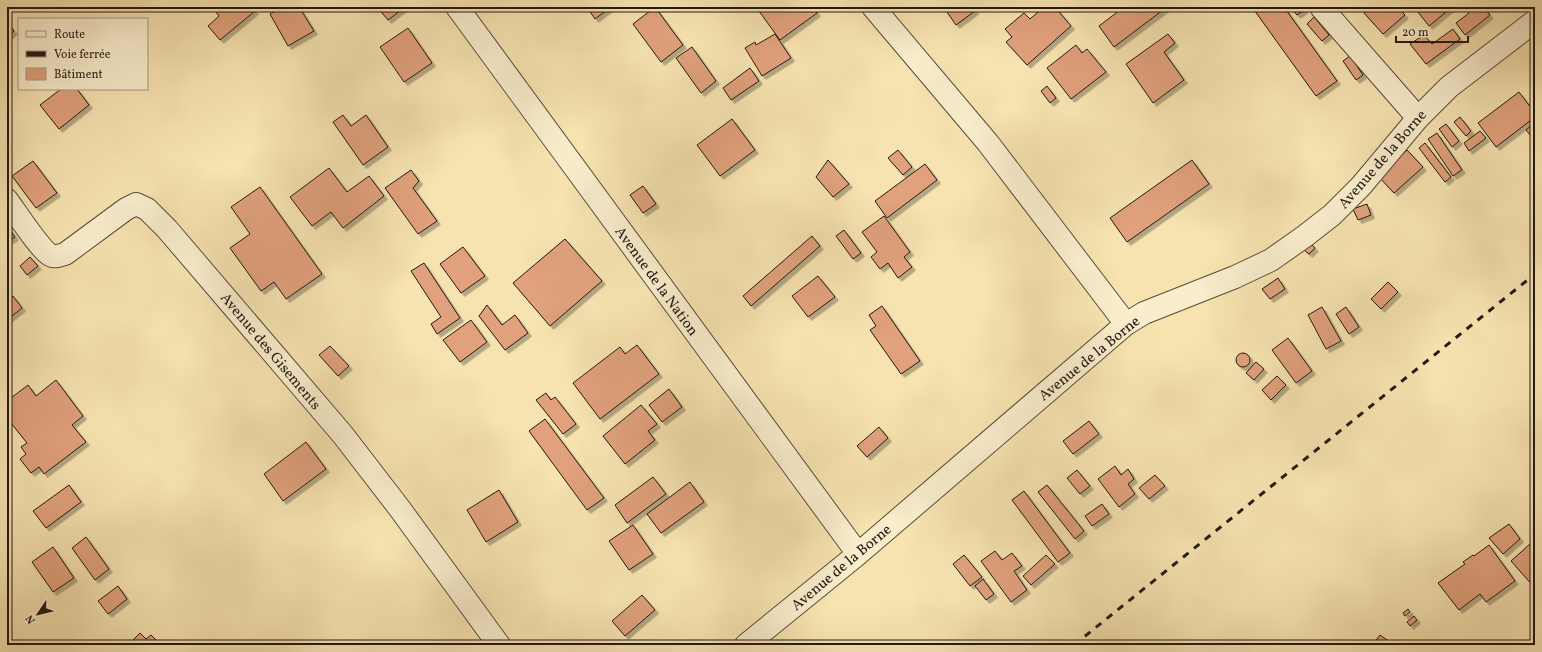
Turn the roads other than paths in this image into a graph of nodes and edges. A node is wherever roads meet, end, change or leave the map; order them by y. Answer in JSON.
{"nodes":[{"id":1,"x":457,"y":7,"type":"edge"},
{"id":2,"x":873,"y":7,"type":"edge"},
{"id":3,"x":1321,"y":7,"type":"edge"},
{"id":4,"x":1535,"y":21,"type":"edge"},
{"id":5,"x":1418,"y":118,"type":"junction"},
{"id":6,"x":7,"y":200,"type":"edge"},
{"id":7,"x":1126,"y":324,"type":"junction"},
{"id":8,"x":858,"y":554,"type":"junction"},
{"id":9,"x":499,"y":645,"type":"edge"},
{"id":10,"x":746,"y":645,"type":"edge"}],
"edges":[{"from":1,"to":8,"type":"street","name":"Avenue de la Nation"},
{"from":2,"to":7,"type":"street"},
{"from":3,"to":5,"type":"street"},
{"from":4,"to":5,"type":"street","name":"Avenue de la Borne"},
{"from":5,"to":7,"type":"street","name":"Avenue de la Borne"},
{"from":6,"to":9,"type":"street","name":"Avenue des Gisements"},
{"from":7,"to":8,"type":"street","name":"Avenue de la Borne"},
{"from":8,"to":10,"type":"street","name":"Avenue de la Borne"}]}
